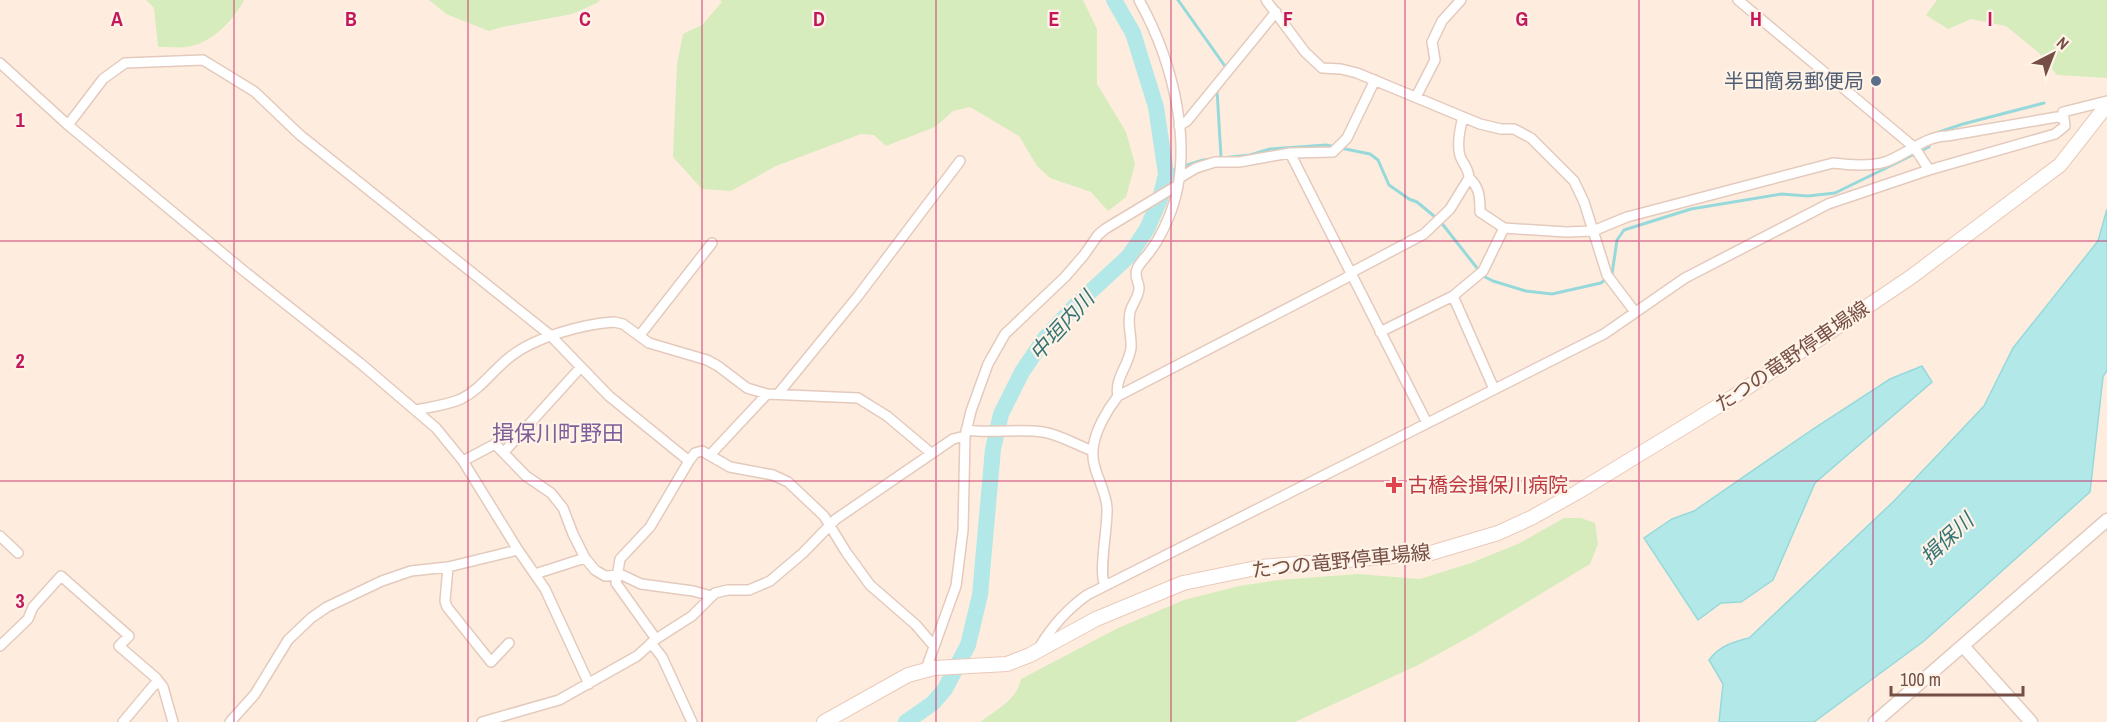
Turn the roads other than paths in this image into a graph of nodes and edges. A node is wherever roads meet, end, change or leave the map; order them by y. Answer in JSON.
{"nodes":[{"id":1,"x":1139,"y":0,"type":"edge"},
{"id":2,"x":1266,"y":0,"type":"edge"},
{"id":3,"x":1461,"y":0,"type":"edge"},
{"id":4,"x":1738,"y":0,"type":"edge"},
{"id":5,"x":1276,"y":12,"type":"junction"},
{"id":6,"x":0,"y":63,"type":"edge"},
{"id":7,"x":1375,"y":80,"type":"junction"},
{"id":8,"x":1416,"y":97,"type":"junction"},
{"id":9,"x":2107,"y":103,"type":"edge"},
{"id":10,"x":1463,"y":117,"type":"junction"},
{"id":11,"x":2064,"y":119,"type":"junction"},
{"id":12,"x":68,"y":125,"type":"junction"},
{"id":13,"x":1179,"y":126,"type":"junction"},
{"id":14,"x":1915,"y":148,"type":"junction"},
{"id":15,"x":1290,"y":153,"type":"junction"},
{"id":16,"x":960,"y":161,"type":"dead end"},
{"id":17,"x":1929,"y":171,"type":"junction"},
{"id":18,"x":1469,"y":178,"type":"junction"},
{"id":19,"x":1178,"y":183,"type":"junction"},
{"id":20,"x":1504,"y":228,"type":"junction"},
{"id":21,"x":1593,"y":231,"type":"junction"},
{"id":22,"x":712,"y":243,"type":"dead end"},
{"id":23,"x":1350,"y":275,"type":"junction"},
{"id":24,"x":1453,"y":296,"type":"junction"},
{"id":25,"x":1635,"y":312,"type":"junction"},
{"id":26,"x":1380,"y":332,"type":"junction"},
{"id":27,"x":550,"y":335,"type":"junction"},
{"id":28,"x":640,"y":336,"type":"junction"},
{"id":29,"x":581,"y":367,"type":"junction"},
{"id":30,"x":1494,"y":388,"type":"junction"},
{"id":31,"x":767,"y":394,"type":"junction"},
{"id":32,"x":778,"y":394,"type":"junction"},
{"id":33,"x":1118,"y":396,"type":"junction"},
{"id":34,"x":416,"y":410,"type":"junction"},
{"id":35,"x":1427,"y":423,"type":"junction"},
{"id":36,"x":967,"y":432,"type":"junction"},
{"id":37,"x":1093,"y":451,"type":"junction"},
{"id":38,"x":504,"y":452,"type":"junction"},
{"id":39,"x":931,"y":453,"type":"junction"},
{"id":40,"x":710,"y":455,"type":"junction"},
{"id":41,"x":464,"y":461,"type":"junction"},
{"id":42,"x":689,"y":461,"type":"junction"},
{"id":43,"x":2107,"y":520,"type":"edge"},
{"id":44,"x":830,"y":524,"type":"junction"},
{"id":45,"x":0,"y":536,"type":"edge"},
{"id":46,"x":518,"y":550,"type":"junction"},
{"id":47,"x":18,"y":553,"type":"dead end"},
{"id":48,"x":585,"y":558,"type":"junction"},
{"id":49,"x":448,"y":567,"type":"junction"},
{"id":50,"x":535,"y":574,"type":"junction"},
{"id":51,"x":618,"y":576,"type":"junction"},
{"id":52,"x":1105,"y":586,"type":"junction"},
{"id":53,"x":711,"y":596,"type":"junction"},
{"id":54,"x":653,"y":641,"type":"junction"},
{"id":55,"x":509,"y":643,"type":"dead end"},
{"id":56,"x":933,"y":645,"type":"junction"},
{"id":57,"x":0,"y":646,"type":"edge"},
{"id":58,"x":1963,"y":646,"type":"junction"},
{"id":59,"x":1038,"y":650,"type":"junction"},
{"id":60,"x":930,"y":669,"type":"junction"},
{"id":61,"x":160,"y":683,"type":"junction"},
{"id":62,"x":589,"y":684,"type":"junction"},
{"id":63,"x":123,"y":722,"type":"edge"},
{"id":64,"x":173,"y":722,"type":"edge"},
{"id":65,"x":230,"y":722,"type":"edge"},
{"id":66,"x":482,"y":722,"type":"edge"},
{"id":67,"x":692,"y":722,"type":"edge"},
{"id":68,"x":824,"y":722,"type":"edge"},
{"id":69,"x":1875,"y":722,"type":"edge"},
{"id":70,"x":2031,"y":722,"type":"edge"}],
"edges":[{"from":1,"to":13,"type":"street"},
{"from":2,"to":5,"type":"street"},
{"from":3,"to":8,"type":"street"},
{"from":4,"to":14,"type":"street"},
{"from":5,"to":7,"type":"street"},
{"from":5,"to":13,"type":"street"},
{"from":6,"to":12,"type":"street"},
{"from":7,"to":8,"type":"street"},
{"from":7,"to":15,"type":"street"},
{"from":8,"to":10,"type":"street"},
{"from":9,"to":11,"type":"street"},
{"from":9,"to":59,"type":"main road","name":"たつの竜野停車場線"},
{"from":10,"to":18,"type":"street"},
{"from":10,"to":21,"type":"street"},
{"from":11,"to":14,"type":"street"},
{"from":11,"to":17,"type":"street"},
{"from":12,"to":27,"type":"street"},
{"from":12,"to":34,"type":"street"},
{"from":13,"to":19,"type":"street"},
{"from":14,"to":17,"type":"street"},
{"from":14,"to":21,"type":"street"},
{"from":15,"to":19,"type":"street"},
{"from":15,"to":23,"type":"street"},
{"from":16,"to":32,"type":"street"},
{"from":17,"to":25,"type":"street"},
{"from":18,"to":20,"type":"street"},
{"from":18,"to":23,"type":"street"},
{"from":19,"to":33,"type":"street"},
{"from":19,"to":36,"type":"street"},
{"from":20,"to":21,"type":"street"},
{"from":20,"to":24,"type":"street"},
{"from":21,"to":25,"type":"street"},
{"from":22,"to":28,"type":"street"},
{"from":23,"to":26,"type":"street"},
{"from":23,"to":33,"type":"street"},
{"from":24,"to":26,"type":"street"},
{"from":24,"to":30,"type":"street"},
{"from":25,"to":30,"type":"street"},
{"from":26,"to":35,"type":"street"},
{"from":27,"to":28,"type":"street"},
{"from":27,"to":29,"type":"street"},
{"from":27,"to":34,"type":"street"},
{"from":28,"to":31,"type":"street"},
{"from":29,"to":38,"type":"street"},
{"from":29,"to":42,"type":"street"},
{"from":30,"to":35,"type":"street"},
{"from":31,"to":32,"type":"street"},
{"from":31,"to":40,"type":"street"},
{"from":32,"to":39,"type":"street"},
{"from":33,"to":37,"type":"street"},
{"from":34,"to":41,"type":"street"},
{"from":35,"to":52,"type":"street"},
{"from":36,"to":37,"type":"street"},
{"from":36,"to":39,"type":"street"},
{"from":36,"to":56,"type":"street"},
{"from":37,"to":52,"type":"street"},
{"from":38,"to":41,"type":"street"},
{"from":38,"to":48,"type":"street"},
{"from":39,"to":44,"type":"street"},
{"from":40,"to":42,"type":"street"},
{"from":40,"to":44,"type":"street"},
{"from":41,"to":46,"type":"street"},
{"from":42,"to":51,"type":"street"},
{"from":43,"to":58,"type":"street"},
{"from":44,"to":53,"type":"street"},
{"from":44,"to":56,"type":"street"},
{"from":45,"to":47,"type":"street"},
{"from":46,"to":49,"type":"street"},
{"from":46,"to":50,"type":"street"},
{"from":48,"to":50,"type":"street"},
{"from":48,"to":51,"type":"street"},
{"from":49,"to":55,"type":"street"},
{"from":49,"to":65,"type":"street"},
{"from":50,"to":62,"type":"street"},
{"from":51,"to":53,"type":"street"},
{"from":51,"to":54,"type":"street"},
{"from":52,"to":59,"type":"street"},
{"from":53,"to":54,"type":"street"},
{"from":54,"to":62,"type":"street"},
{"from":54,"to":67,"type":"street"},
{"from":56,"to":60,"type":"street"},
{"from":57,"to":61,"type":"street"},
{"from":58,"to":69,"type":"street"},
{"from":58,"to":70,"type":"street"},
{"from":59,"to":60,"type":"main road","name":"たつの竜野停車場線"},
{"from":60,"to":68,"type":"main road","name":"たつの竜野停車場線"},
{"from":61,"to":63,"type":"street"},
{"from":61,"to":64,"type":"street"},
{"from":62,"to":66,"type":"street"}]}
